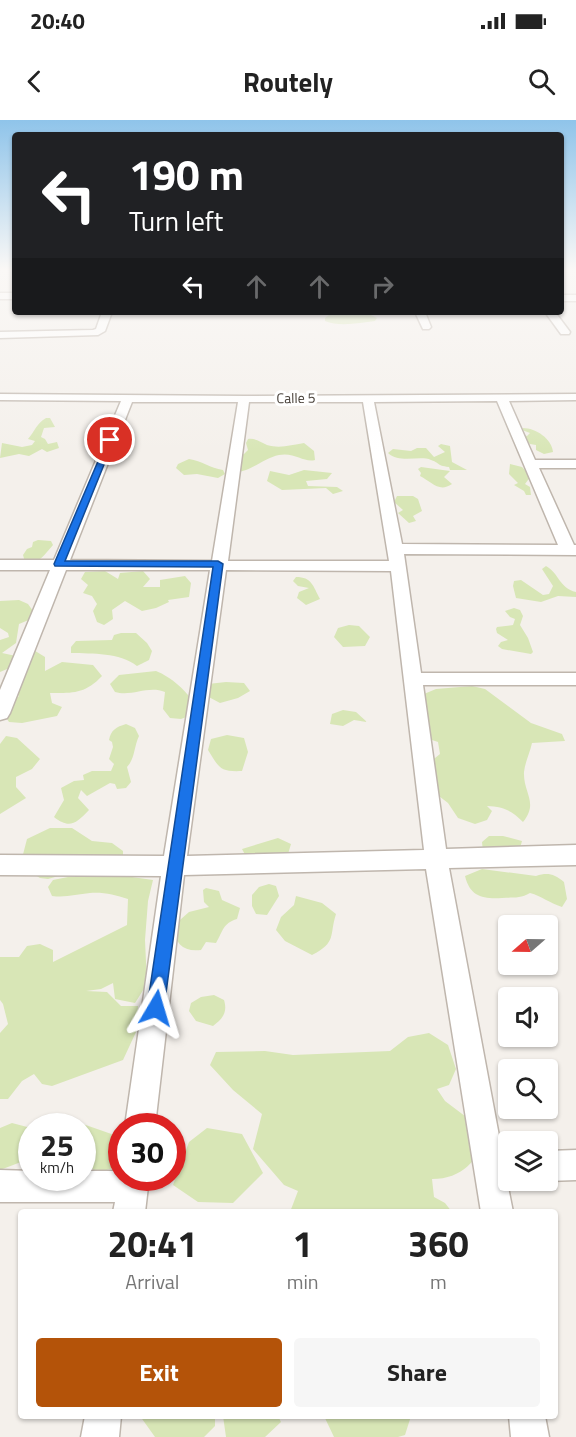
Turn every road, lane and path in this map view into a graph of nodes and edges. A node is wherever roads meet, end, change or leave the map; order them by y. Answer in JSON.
{"nodes":[{"id":1,"x":101,"y":329,"type":"edge"},
{"id":2,"x":563,"y":329,"type":"edge"},
{"id":3,"x":565,"y":332,"type":"dead end"},
{"id":4,"x":0,"y":335,"type":"edge"},
{"id":5,"x":4,"y":396,"type":"edge"},
{"id":6,"x":576,"y":396,"type":"edge"},
{"id":7,"x":501,"y":397,"type":"junction"},
{"id":8,"x":128,"y":398,"type":"junction"},
{"id":9,"x":368,"y":398,"type":"junction"},
{"id":10,"x":244,"y":399,"type":"junction"},
{"id":11,"x":532,"y":464,"type":"junction"},
{"id":12,"x":576,"y":464,"type":"edge"},
{"id":13,"x":572,"y":550,"type":"edge"},
{"id":14,"x":397,"y":558,"type":"junction"},
{"id":15,"x":59,"y":564,"type":"junction"},
{"id":16,"x":218,"y":564,"type":"junction"},
{"id":17,"x":0,"y":566,"type":"edge"},
{"id":18,"x":412,"y":679,"type":"junction"},
{"id":19,"x":576,"y":679,"type":"edge"},
{"id":20,"x":0,"y":713,"type":"edge"},
{"id":21,"x":576,"y":855,"type":"edge"},
{"id":22,"x":436,"y":858,"type":"junction"},
{"id":23,"x":0,"y":865,"type":"edge"},
{"id":24,"x":174,"y":866,"type":"junction"},
{"id":25,"x":142,"y":1113,"type":"edge"},
{"id":26,"x":498,"y":1162,"type":"edge"},
{"id":27,"x":576,"y":1165,"type":"edge"},
{"id":28,"x":558,"y":1166,"type":"edge"},
{"id":29,"x":0,"y":1185,"type":"edge"},
{"id":30,"x":498,"y":1190,"type":"edge"},
{"id":31,"x":132,"y":1192,"type":"edge"},
{"id":32,"x":497,"y":1209,"type":"edge"},
{"id":33,"x":103,"y":1419,"type":"edge"},
{"id":34,"x":527,"y":1419,"type":"edge"},
{"id":35,"x":100,"y":1437,"type":"edge"},
{"id":36,"x":530,"y":1437,"type":"edge"}],
"edges":[{"from":1,"to":4,"type":"street"},
{"from":2,"to":3,"type":"street"},
{"from":5,"to":8,"type":"street","name":"Calle 5"},
{"from":6,"to":7,"type":"street","name":"Calle 5"},
{"from":7,"to":9,"type":"street","name":"Calle 5"},
{"from":7,"to":11,"type":"street"},
{"from":8,"to":10,"type":"street","name":"Calle 5"},
{"from":8,"to":15,"type":"street"},
{"from":9,"to":10,"type":"street","name":"Calle 5"},
{"from":9,"to":14,"type":"street"},
{"from":10,"to":16,"type":"street"},
{"from":11,"to":12,"type":"street"},
{"from":11,"to":13,"type":"street"},
{"from":13,"to":14,"type":"street"},
{"from":14,"to":16,"type":"street"},
{"from":14,"to":18,"type":"street"},
{"from":15,"to":16,"type":"street"},
{"from":15,"to":17,"type":"street"},
{"from":15,"to":20,"type":"street"},
{"from":16,"to":24,"type":"street"},
{"from":18,"to":19,"type":"street"},
{"from":18,"to":22,"type":"street"},
{"from":21,"to":22,"type":"street"},
{"from":22,"to":24,"type":"street"},
{"from":22,"to":26,"type":"street"},
{"from":23,"to":24,"type":"street"},
{"from":24,"to":25,"type":"street"},
{"from":27,"to":28,"type":"street"},
{"from":29,"to":31,"type":"street"},
{"from":30,"to":32,"type":"street"},
{"from":33,"to":35,"type":"street"},
{"from":34,"to":36,"type":"street"}]}
